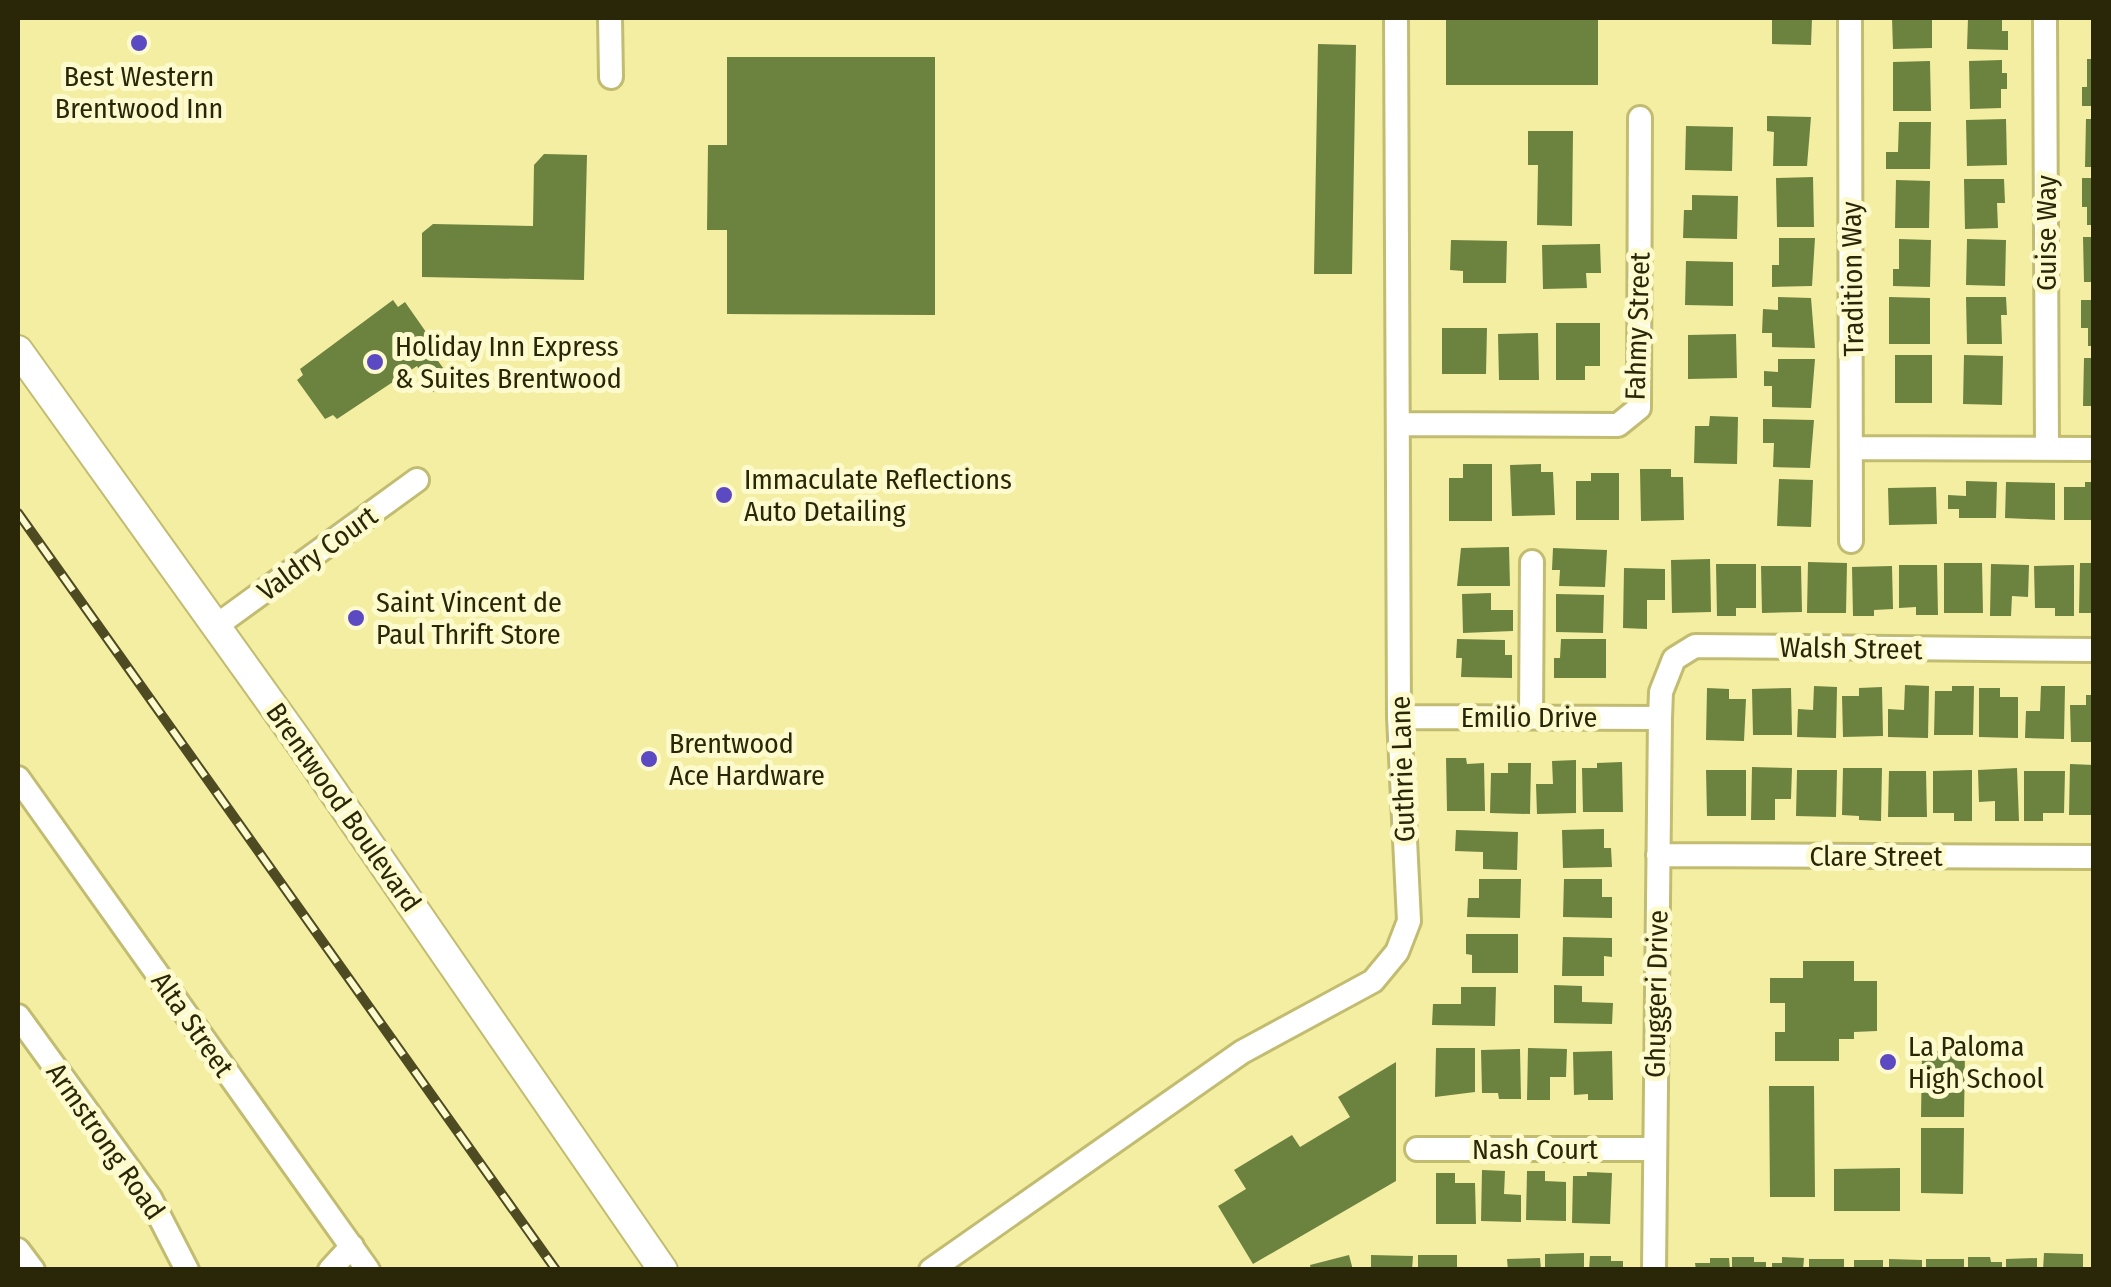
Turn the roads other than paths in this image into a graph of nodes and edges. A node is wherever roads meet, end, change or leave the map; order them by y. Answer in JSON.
{"nodes":[{"id":1,"x":610,"y":18,"type":"edge"},
{"id":2,"x":1396,"y":18,"type":"edge"},
{"id":3,"x":1850,"y":18,"type":"edge"},
{"id":4,"x":2045,"y":18,"type":"edge"},
{"id":5,"x":611,"y":78,"type":"dead end"},
{"id":6,"x":1640,"y":118,"type":"dead end"},
{"id":7,"x":18,"y":350,"type":"edge"},
{"id":8,"x":1398,"y":424,"type":"junction"},
{"id":9,"x":1854,"y":448,"type":"junction"},
{"id":10,"x":2047,"y":449,"type":"junction"},
{"id":11,"x":2094,"y":449,"type":"edge"},
{"id":12,"x":418,"y":480,"type":"dead end"},
{"id":13,"x":1852,"y":540,"type":"dead end"},
{"id":14,"x":1532,"y":562,"type":"dead end"},
{"id":15,"x":216,"y":626,"type":"junction"},
{"id":16,"x":2094,"y":650,"type":"edge"},
{"id":17,"x":1398,"y":717,"type":"junction"},
{"id":18,"x":1531,"y":717,"type":"junction"},
{"id":19,"x":1660,"y":718,"type":"junction"},
{"id":20,"x":18,"y":778,"type":"edge"},
{"id":21,"x":1658,"y":854,"type":"junction"},
{"id":22,"x":2094,"y":857,"type":"edge"},
{"id":23,"x":18,"y":1016,"type":"edge"},
{"id":24,"x":1417,"y":1149,"type":"dead end"},
{"id":25,"x":1654,"y":1149,"type":"junction"},
{"id":26,"x":352,"y":1246,"type":"junction"},
{"id":27,"x":18,"y":1250,"type":"edge"},
{"id":28,"x":33,"y":1270,"type":"edge"},
{"id":29,"x":188,"y":1270,"type":"edge"},
{"id":30,"x":330,"y":1270,"type":"edge"},
{"id":31,"x":368,"y":1270,"type":"edge"},
{"id":32,"x":663,"y":1270,"type":"edge"},
{"id":33,"x":931,"y":1270,"type":"edge"},
{"id":34,"x":1654,"y":1270,"type":"edge"}],
"edges":[{"from":1,"to":5,"type":"street"},
{"from":2,"to":8,"type":"street","name":"Guthrie Lane"},
{"from":3,"to":9,"type":"street","name":"Tradition Way"},
{"from":4,"to":10,"type":"street","name":"Guise Way"},
{"from":6,"to":8,"type":"street","name":"Fahmy Street"},
{"from":7,"to":15,"type":"main road","name":"Brentwood Boulevard"},
{"from":8,"to":17,"type":"street","name":"Guthrie Lane"},
{"from":9,"to":10,"type":"street"},
{"from":9,"to":13,"type":"street","name":"Tradition Way"},
{"from":10,"to":11,"type":"street"},
{"from":12,"to":15,"type":"street","name":"Valdry Court"},
{"from":14,"to":18,"type":"street"},
{"from":15,"to":32,"type":"main road","name":"Brentwood Boulevard"},
{"from":16,"to":19,"type":"street","name":"Walsh Street"},
{"from":17,"to":18,"type":"street","name":"Emilio Drive"},
{"from":17,"to":33,"type":"street","name":"Guthrie Lane"},
{"from":18,"to":19,"type":"street","name":"Emilio Drive"},
{"from":19,"to":21,"type":"street","name":"Ghuggeri Drive"},
{"from":20,"to":26,"type":"street","name":"Alta Street"},
{"from":21,"to":22,"type":"street","name":"Clare Street"},
{"from":21,"to":25,"type":"street","name":"Ghuggeri Drive"},
{"from":23,"to":29,"type":"street","name":"Armstrong Road"},
{"from":24,"to":25,"type":"street","name":"Nash Court"},
{"from":25,"to":34,"type":"street","name":"Ghuggeri Drive"},
{"from":26,"to":30,"type":"street"},
{"from":26,"to":31,"type":"street","name":"Alta Street"},
{"from":27,"to":28,"type":"street"}]}
